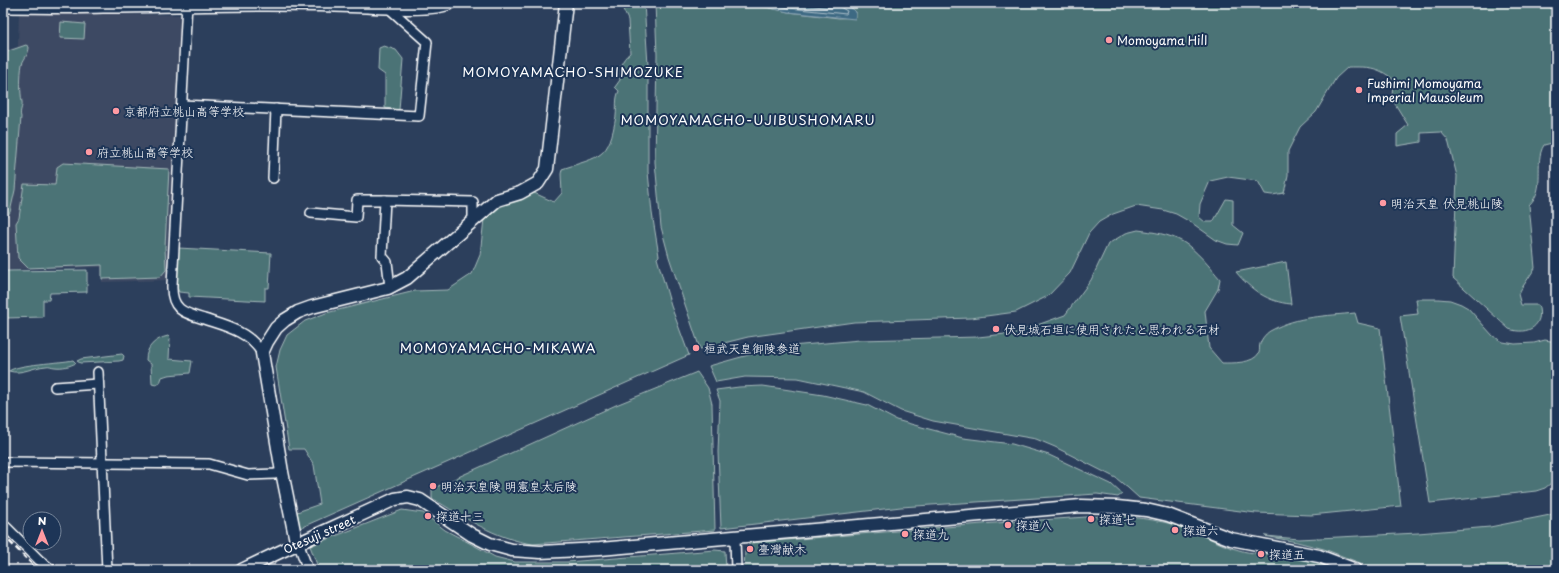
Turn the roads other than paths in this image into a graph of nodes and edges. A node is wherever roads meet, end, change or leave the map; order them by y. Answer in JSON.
{"nodes":[{"id":1,"x":566,"y":3,"type":"edge"},
{"id":2,"x":451,"y":4,"type":"edge"},
{"id":3,"x":17,"y":5,"type":"edge"},
{"id":4,"x":187,"y":5,"type":"edge"},
{"id":5,"x":3,"y":8,"type":"edge"},
{"id":6,"x":390,"y":10,"type":"junction"},
{"id":7,"x":182,"y":105,"type":"junction"},
{"id":8,"x":276,"y":109,"type":"junction"},
{"id":9,"x":273,"y":178,"type":"dead end"},
{"id":10,"x":385,"y":200,"type":"junction"},
{"id":11,"x":311,"y":213,"type":"dead end"},
{"id":12,"x":473,"y":221,"type":"junction"},
{"id":13,"x":390,"y":287,"type":"junction"},
{"id":14,"x":262,"y":353,"type":"junction"},
{"id":15,"x":98,"y":372,"type":"dead end"},
{"id":16,"x":98,"y":384,"type":"junction"},
{"id":17,"x":55,"y":387,"type":"dead end"},
{"id":18,"x":3,"y":462,"type":"edge"},
{"id":19,"x":103,"y":463,"type":"junction"},
{"id":20,"x":282,"y":472,"type":"junction"},
{"id":21,"x":3,"y":524,"type":"edge"},
{"id":22,"x":735,"y":538,"type":"junction"},
{"id":23,"x":298,"y":542,"type":"junction"},
{"id":24,"x":52,"y":570,"type":"edge"},
{"id":25,"x":107,"y":570,"type":"edge"},
{"id":26,"x":242,"y":570,"type":"edge"},
{"id":27,"x":308,"y":570,"type":"edge"},
{"id":28,"x":736,"y":570,"type":"edge"},
{"id":29,"x":1356,"y":570,"type":"edge"}],
"edges":[{"from":1,"to":12,"type":"street"},
{"from":2,"to":6,"type":"street"},
{"from":3,"to":4,"type":"street"},
{"from":3,"to":5,"type":"street"},
{"from":4,"to":6,"type":"street"},
{"from":4,"to":7,"type":"street"},
{"from":6,"to":8,"type":"street"},
{"from":7,"to":8,"type":"street"},
{"from":7,"to":14,"type":"street"},
{"from":8,"to":9,"type":"street"},
{"from":10,"to":11,"type":"street"},
{"from":10,"to":12,"type":"street"},
{"from":10,"to":13,"type":"street"},
{"from":12,"to":13,"type":"street"},
{"from":13,"to":14,"type":"street"},
{"from":14,"to":20,"type":"street"},
{"from":15,"to":16,"type":"street"},
{"from":16,"to":17,"type":"street"},
{"from":16,"to":19,"type":"street"},
{"from":18,"to":19,"type":"street"},
{"from":19,"to":20,"type":"street"},
{"from":19,"to":25,"type":"street"},
{"from":20,"to":23,"type":"street"},
{"from":21,"to":24,"type":"street"},
{"from":22,"to":23,"type":"street","name":"Otesuji street"},
{"from":22,"to":28,"type":"street"},
{"from":22,"to":29,"type":"street"},
{"from":23,"to":26,"type":"street","name":"Otesuji street"},
{"from":23,"to":27,"type":"street"}]}
